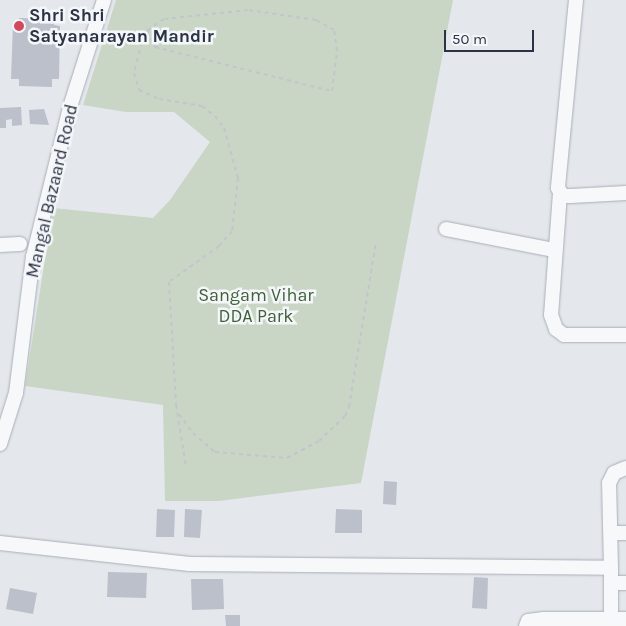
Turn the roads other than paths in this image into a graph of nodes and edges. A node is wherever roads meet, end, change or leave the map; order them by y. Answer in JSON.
{"nodes":[{"id":1,"x":104,"y":0,"type":"edge"},
{"id":2,"x":109,"y":0,"type":"edge"},
{"id":3,"x":576,"y":0,"type":"edge"},
{"id":4,"x":560,"y":193,"type":"junction"},
{"id":5,"x":626,"y":193,"type":"edge"},
{"id":6,"x":446,"y":229,"type":"dead end"},
{"id":7,"x":20,"y":244,"type":"dead end"},
{"id":8,"x":0,"y":245,"type":"edge"},
{"id":9,"x":554,"y":250,"type":"junction"},
{"id":10,"x":626,"y":335,"type":"edge"},
{"id":11,"x":16,"y":393,"type":"junction"},
{"id":12,"x":0,"y":444,"type":"edge"},
{"id":13,"x":626,"y":468,"type":"edge"},
{"id":14,"x":611,"y":533,"type":"junction"},
{"id":15,"x":626,"y":533,"type":"edge"},
{"id":16,"x":0,"y":542,"type":"edge"},
{"id":17,"x":610,"y":568,"type":"junction"},
{"id":18,"x":612,"y":582,"type":"junction"},
{"id":19,"x":626,"y":583,"type":"edge"},
{"id":20,"x":611,"y":618,"type":"junction"},
{"id":21,"x":626,"y":618,"type":"edge"},
{"id":22,"x":526,"y":626,"type":"edge"}],
"edges":[{"from":1,"to":11,"type":"street","name":"Mangal Bazaard Road"},
{"from":2,"to":11,"type":"street"},
{"from":3,"to":4,"type":"street"},
{"from":4,"to":5,"type":"street"},
{"from":4,"to":9,"type":"street"},
{"from":6,"to":9,"type":"street"},
{"from":7,"to":8,"type":"street"},
{"from":9,"to":10,"type":"street"},
{"from":11,"to":12,"type":"street","name":"Mangal Bazaard Road"},
{"from":13,"to":14,"type":"street"},
{"from":14,"to":15,"type":"street"},
{"from":14,"to":17,"type":"street"},
{"from":16,"to":17,"type":"street"},
{"from":17,"to":18,"type":"street"},
{"from":18,"to":19,"type":"street"},
{"from":18,"to":20,"type":"street"},
{"from":20,"to":21,"type":"street"},
{"from":20,"to":22,"type":"street"}]}
